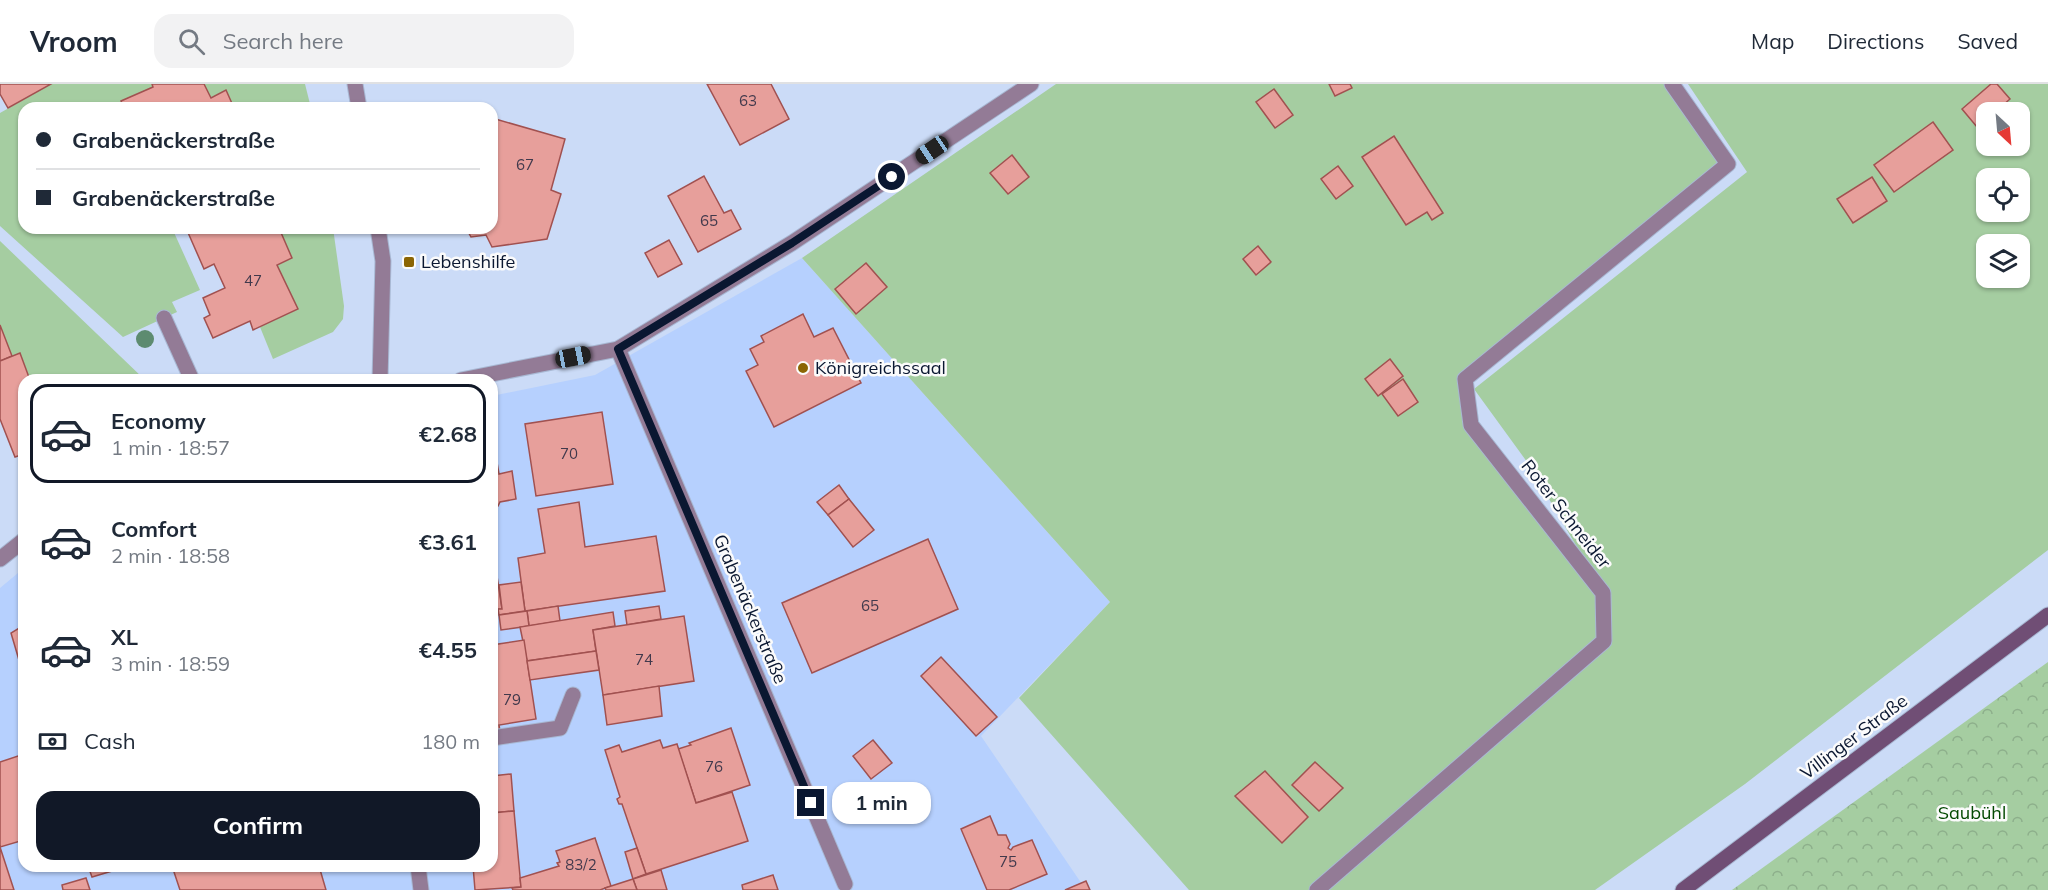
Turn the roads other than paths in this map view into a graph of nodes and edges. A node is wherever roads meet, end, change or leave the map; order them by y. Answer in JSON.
{"nodes":[{"id":1,"x":355,"y":84,"type":"edge"},
{"id":2,"x":1031,"y":84,"type":"edge"},
{"id":3,"x":1672,"y":84,"type":"edge"},
{"id":4,"x":358,"y":102,"type":"edge"},
{"id":5,"x":379,"y":234,"type":"edge"},
{"id":6,"x":164,"y":318,"type":"dead end"},
{"id":7,"x":618,"y":349,"type":"junction"},
{"id":8,"x":189,"y":374,"type":"edge"},
{"id":9,"x":380,"y":374,"type":"edge"},
{"id":10,"x":491,"y":374,"type":"edge"},
{"id":11,"x":18,"y":545,"type":"edge"},
{"id":12,"x":0,"y":559,"type":"edge"},
{"id":13,"x":2046,"y":618,"type":"edge"},
{"id":14,"x":573,"y":695,"type":"dead end"},
{"id":15,"x":498,"y":737,"type":"edge"},
{"id":16,"x":419,"y":872,"type":"edge"},
{"id":17,"x":843,"y":887,"type":"edge"},
{"id":18,"x":421,"y":890,"type":"edge"},
{"id":19,"x":1317,"y":890,"type":"edge"},
{"id":20,"x":1683,"y":890,"type":"edge"}],
"edges":[{"from":1,"to":4,"type":"street"},
{"from":2,"to":7,"type":"street"},
{"from":3,"to":19,"type":"street","name":"Roter Schneider"},
{"from":5,"to":9,"type":"street"},
{"from":6,"to":8,"type":"street"},
{"from":7,"to":10,"type":"street"},
{"from":7,"to":17,"type":"street","name":"Grabenäckerstraße"},
{"from":11,"to":12,"type":"street"},
{"from":13,"to":20,"type":"main road","name":"Villinger Straße"},
{"from":14,"to":15,"type":"street"},
{"from":16,"to":18,"type":"street"}]}
